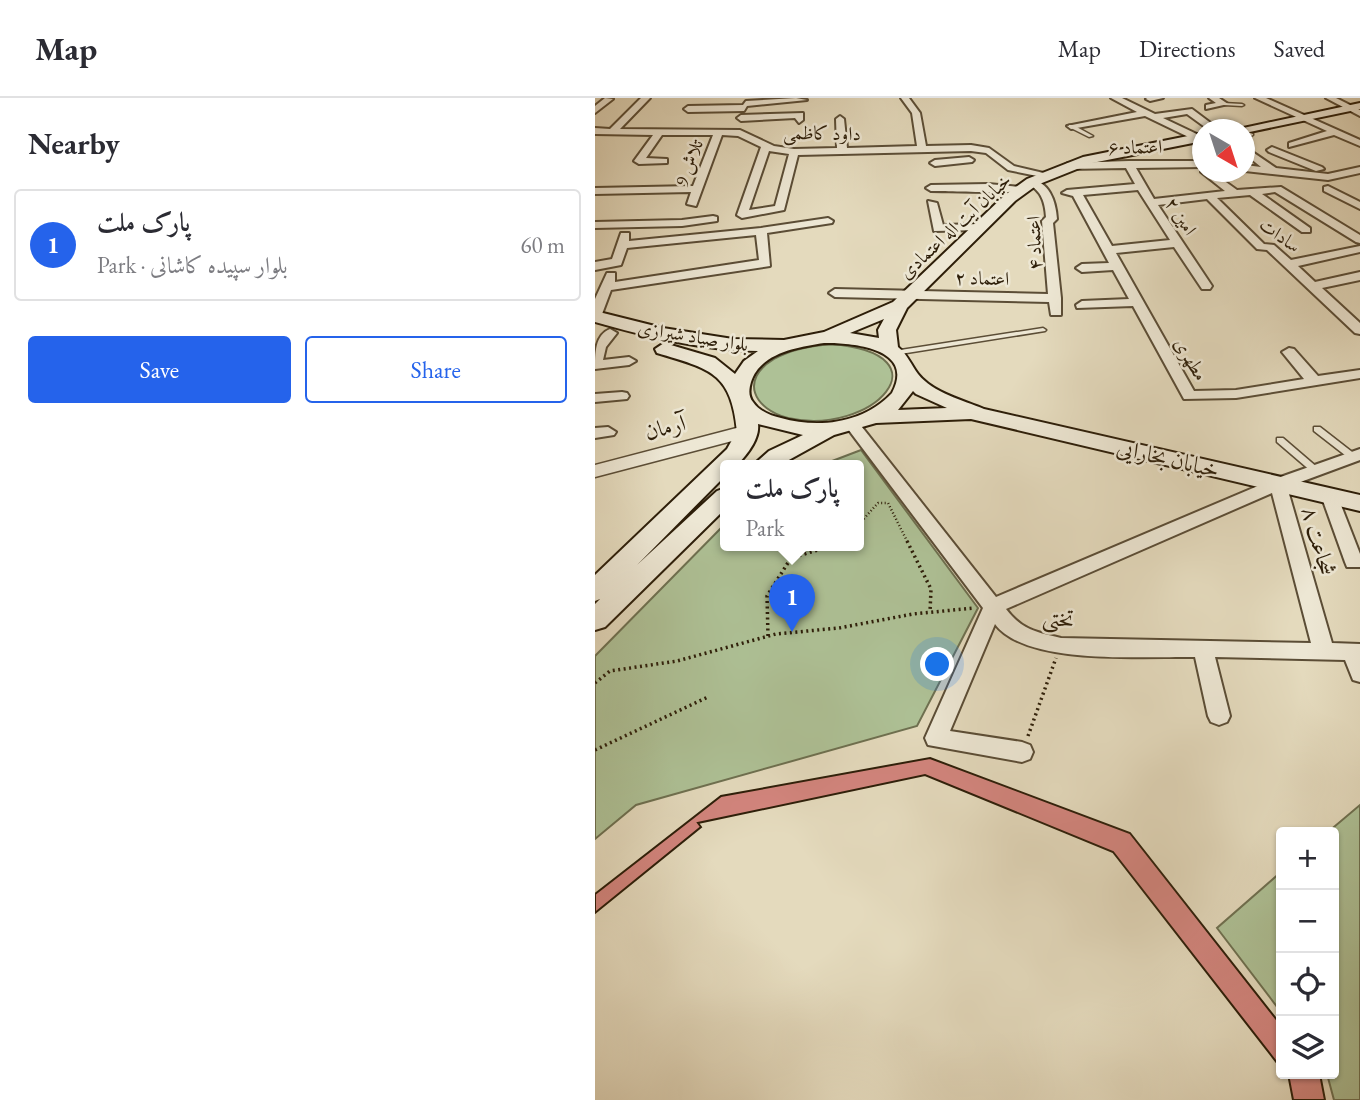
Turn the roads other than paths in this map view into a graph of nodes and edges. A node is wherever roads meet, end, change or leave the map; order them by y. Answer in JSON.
{"nodes":[{"id":1,"x":646,"y":98,"type":"edge"},
{"id":2,"x":905,"y":98,"type":"edge"},
{"id":3,"x":1115,"y":98,"type":"edge"},
{"id":4,"x":1259,"y":98,"type":"edge"},
{"id":5,"x":1330,"y":98,"type":"edge"},
{"id":6,"x":609,"y":99,"type":"edge"},
{"id":7,"x":803,"y":100,"type":"dead end"},
{"id":8,"x":1211,"y":102,"type":"edge"},
{"id":9,"x":1224,"y":104,"type":"joint"},
{"id":10,"x":1242,"y":105,"type":"dead end"},
{"id":11,"x":745,"y":107,"type":"edge"},
{"id":12,"x":688,"y":109,"type":"dead end"},
{"id":13,"x":1356,"y":109,"type":"edge"},
{"id":14,"x":595,"y":110,"type":"edge"},
{"id":15,"x":1150,"y":115,"type":"junction"},
{"id":16,"x":1304,"y":117,"type":"junction"},
{"id":17,"x":840,"y":119,"type":"dead end"},
{"id":18,"x":1200,"y":119,"type":"edge"},
{"id":19,"x":799,"y":120,"type":"dead end"},
{"id":20,"x":1070,"y":124,"type":"joint"},
{"id":21,"x":1255,"y":129,"type":"edge"},
{"id":22,"x":612,"y":132,"type":"junction"},
{"id":23,"x":624,"y":132,"type":"junction"},
{"id":24,"x":659,"y":132,"type":"junction"},
{"id":25,"x":1335,"y":132,"type":"junction"},
{"id":26,"x":596,"y":133,"type":"edge"},
{"id":27,"x":718,"y":133,"type":"junction"},
{"id":28,"x":733,"y":133,"type":"junction"},
{"id":29,"x":1192,"y":135,"type":"edge"},
{"id":30,"x":1091,"y":136,"type":"dead end"},
{"id":31,"x":1192,"y":140,"type":"edge"},
{"id":32,"x":1360,"y":142,"type":"edge"},
{"id":33,"x":1292,"y":145,"type":"dead end"},
{"id":34,"x":608,"y":146,"type":"dead end"},
{"id":35,"x":766,"y":147,"type":"junction"},
{"id":36,"x":922,"y":150,"type":"junction"},
{"id":37,"x":1272,"y":150,"type":"dead end"},
{"id":38,"x":842,"y":151,"type":"junction"},
{"id":39,"x":794,"y":152,"type":"junction"},
{"id":40,"x":1319,"y":155,"type":"dead end"},
{"id":41,"x":1255,"y":157,"type":"edge"},
{"id":42,"x":998,"y":158,"type":"junction"},
{"id":43,"x":664,"y":161,"type":"dead end"},
{"id":44,"x":1302,"y":162,"type":"junction"},
{"id":45,"x":935,"y":163,"type":"dead end"},
{"id":46,"x":1129,"y":164,"type":"junction"},
{"id":47,"x":1068,"y":166,"type":"junction"},
{"id":48,"x":1192,"y":167,"type":"edge"},
{"id":49,"x":1255,"y":169,"type":"edge"},
{"id":50,"x":1273,"y":171,"type":"junction"},
{"id":51,"x":1359,"y":171,"type":"edge"},
{"id":52,"x":1047,"y":175,"type":"junction"},
{"id":53,"x":1319,"y":176,"type":"junction"},
{"id":54,"x":1332,"y":176,"type":"junction"},
{"id":55,"x":1221,"y":182,"type":"edge"},
{"id":56,"x":1026,"y":186,"type":"junction"},
{"id":57,"x":1141,"y":187,"type":"junction"},
{"id":58,"x":930,"y":188,"type":"dead end"},
{"id":59,"x":698,"y":189,"type":"junction"},
{"id":60,"x":595,"y":191,"type":"edge"},
{"id":61,"x":1076,"y":192,"type":"junction"},
{"id":62,"x":1254,"y":193,"type":"junction"},
{"id":63,"x":1045,"y":194,"type":"junction"},
{"id":64,"x":1237,"y":195,"type":"junction"},
{"id":65,"x":1210,"y":197,"type":"junction"},
{"id":66,"x":1152,"y":202,"type":"junction"},
{"id":67,"x":932,"y":203,"type":"dead end"},
{"id":68,"x":692,"y":205,"type":"dead end"},
{"id":69,"x":1360,"y":206,"type":"edge"},
{"id":70,"x":713,"y":219,"type":"dead end"},
{"id":71,"x":828,"y":221,"type":"dead end"},
{"id":72,"x":629,"y":224,"type":"junction"},
{"id":73,"x":595,"y":225,"type":"edge"},
{"id":74,"x":980,"y":227,"type":"junction"},
{"id":75,"x":761,"y":230,"type":"junction"},
{"id":76,"x":1306,"y":230,"type":"dead end"},
{"id":77,"x":1360,"y":240,"type":"edge"},
{"id":78,"x":1178,"y":243,"type":"junction"},
{"id":79,"x":622,"y":245,"type":"junction"},
{"id":80,"x":1360,"y":249,"type":"edge"},
{"id":81,"x":1109,"y":250,"type":"junction"},
{"id":82,"x":617,"y":262,"type":"junction"},
{"id":83,"x":1291,"y":264,"type":"junction"},
{"id":84,"x":595,"y":266,"type":"edge"},
{"id":85,"x":1118,"y":266,"type":"junction"},
{"id":86,"x":1082,"y":268,"type":"dead end"},
{"id":87,"x":1360,"y":276,"type":"edge"},
{"id":88,"x":1206,"y":286,"type":"dead end"},
{"id":89,"x":1315,"y":286,"type":"junction"},
{"id":90,"x":607,"y":287,"type":"junction"},
{"id":91,"x":835,"y":293,"type":"dead end"},
{"id":92,"x":904,"y":301,"type":"junction"},
{"id":93,"x":1137,"y":302,"type":"junction"},
{"id":94,"x":1056,"y":305,"type":"joint"},
{"id":95,"x":1082,"y":305,"type":"dead end"},
{"id":96,"x":595,"y":315,"type":"edge"},
{"id":97,"x":1043,"y":330,"type":"dead end"},
{"id":98,"x":1360,"y":330,"type":"edge"},
{"id":99,"x":600,"y":333,"type":"edge"},
{"id":100,"x":824,"y":337,"type":"junction"},
{"id":101,"x":792,"y":343,"type":"junction"},
{"id":102,"x":891,"y":351,"type":"junction"},
{"id":103,"x":1289,"y":352,"type":"dead end"},
{"id":104,"x":629,"y":361,"type":"dead end"},
{"id":105,"x":595,"y":364,"type":"edge"},
{"id":106,"x":908,"y":374,"type":"junction"},
{"id":107,"x":1360,"y":374,"type":"edge"},
{"id":108,"x":1314,"y":381,"type":"junction"},
{"id":109,"x":622,"y":396,"type":"dead end"},
{"id":110,"x":742,"y":397,"type":"junction"},
{"id":111,"x":595,"y":398,"type":"edge"},
{"id":112,"x":977,"y":414,"type":"junction"},
{"id":113,"x":853,"y":424,"type":"junction"},
{"id":114,"x":1317,"y":429,"type":"dead end"},
{"id":115,"x":748,"y":431,"type":"junction"},
{"id":116,"x":1280,"y":440,"type":"dead end"},
{"id":117,"x":736,"y":453,"type":"junction"},
{"id":118,"x":1357,"y":456,"type":"edge"},
{"id":119,"x":729,"y":460,"type":"edge"},
{"id":120,"x":771,"y":460,"type":"edge"},
{"id":121,"x":772,"y":460,"type":"edge"},
{"id":122,"x":720,"y":469,"type":"edge"},
{"id":123,"x":1315,"y":470,"type":"junction"},
{"id":124,"x":595,"y":471,"type":"edge"},
{"id":125,"x":1278,"y":484,"type":"junction"},
{"id":126,"x":1329,"y":495,"type":"junction"},
{"id":127,"x":720,"y":502,"type":"edge"},
{"id":128,"x":1360,"y":503,"type":"edge"},
{"id":129,"x":1355,"y":562,"type":"dead end"},
{"id":130,"x":595,"y":592,"type":"edge"},
{"id":131,"x":993,"y":607,"type":"junction"},
{"id":132,"x":595,"y":620,"type":"edge"},
{"id":133,"x":1203,"y":649,"type":"junction"},
{"id":134,"x":1324,"y":652,"type":"junction"},
{"id":135,"x":1356,"y":652,"type":"edge"},
{"id":136,"x":1360,"y":674,"type":"edge"},
{"id":137,"x":1219,"y":716,"type":"dead end"},
{"id":138,"x":1022,"y":752,"type":"road end"}],
"edges":[{"from":1,"to":22,"type":"street"},
{"from":2,"to":36,"type":"street"},
{"from":3,"to":15,"type":"street"},
{"from":4,"to":16,"type":"street"},
{"from":5,"to":13,"type":"street"},
{"from":6,"to":14,"type":"street"},
{"from":7,"to":11,"type":"street"},
{"from":8,"to":9,"type":"street"},
{"from":9,"to":10,"type":"lane"},
{"from":11,"to":12,"type":"street"},
{"from":11,"to":19,"type":"street"},
{"from":11,"to":28,"type":"street"},
{"from":13,"to":16,"type":"main road"},
{"from":15,"to":18,"type":"street"},
{"from":15,"to":20,"type":"street"},
{"from":15,"to":29,"type":"street"},
{"from":16,"to":21,"type":"main road"},
{"from":16,"to":25,"type":"street"},
{"from":17,"to":38,"type":"street"},
{"from":20,"to":30,"type":"lane"},
{"from":22,"to":23,"type":"street","name":"داود کاظمی"},
{"from":22,"to":26,"type":"street","name":"داود کاظمی"},
{"from":23,"to":24,"type":"street","name":"داود کاظمی"},
{"from":23,"to":34,"type":"street"},
{"from":24,"to":27,"type":"street","name":"داود کاظمی"},
{"from":24,"to":43,"type":"street"},
{"from":25,"to":32,"type":"street"},
{"from":25,"to":33,"type":"street"},
{"from":27,"to":28,"type":"street","name":"داود کاظمی"},
{"from":27,"to":59,"type":"street","name":"تلاش 9"},
{"from":28,"to":35,"type":"street","name":"داود کاظمی"},
{"from":31,"to":47,"type":"main road","name":"خیابان آیت اله اعتمادی"},
{"from":35,"to":39,"type":"street","name":"داود کاظمی"},
{"from":35,"to":39,"type":"street"},
{"from":36,"to":38,"type":"street","name":"داود کاظمی"},
{"from":36,"to":42,"type":"street","name":"داود کاظمی"},
{"from":37,"to":44,"type":"street"},
{"from":38,"to":39,"type":"street","name":"داود کاظمی"},
{"from":40,"to":44,"type":"street"},
{"from":41,"to":50,"type":"street"},
{"from":42,"to":45,"type":"street"},
{"from":42,"to":52,"type":"street","name":"داود کاظمی"},
{"from":44,"to":54,"type":"street"},
{"from":46,"to":47,"type":"street","name":"اعتماد ۶"},
{"from":46,"to":48,"type":"street","name":"اعتماد ۶"},
{"from":46,"to":57,"type":"street","name":"امین ۲"},
{"from":47,"to":52,"type":"main road","name":"خیابان آیت اله اعتمادی"},
{"from":49,"to":50,"type":"street"},
{"from":50,"to":53,"type":"street"},
{"from":51,"to":54,"type":"street"},
{"from":52,"to":56,"type":"main road","name":"خیابان آیت اله اعتمادی"},
{"from":53,"to":54,"type":"street"},
{"from":53,"to":69,"type":"street"},
{"from":55,"to":64,"type":"street"},
{"from":56,"to":58,"type":"street"},
{"from":56,"to":63,"type":"street","name":"اعتماد ۴"},
{"from":56,"to":74,"type":"main road","name":"خیابان آیت اله اعتمادی"},
{"from":57,"to":61,"type":"street"},
{"from":57,"to":66,"type":"street","name":"امین ۲"},
{"from":59,"to":60,"type":"street"},
{"from":59,"to":68,"type":"street","name":"تلاش 9"},
{"from":61,"to":63,"type":"street"},
{"from":61,"to":81,"type":"street","name":"مطهری"},
{"from":62,"to":64,"type":"street"},
{"from":62,"to":76,"type":"street"},
{"from":62,"to":77,"type":"street"},
{"from":63,"to":94,"type":"street","name":"اعتماد ۴"},
{"from":64,"to":65,"type":"street"},
{"from":65,"to":66,"type":"street"},
{"from":65,"to":83,"type":"street","name":"سادات"},
{"from":66,"to":78,"type":"street","name":"امین ۲"},
{"from":67,"to":74,"type":"street"},
{"from":70,"to":72,"type":"street"},
{"from":71,"to":75,"type":"street"},
{"from":72,"to":73,"type":"street"},
{"from":72,"to":79,"type":"street"},
{"from":74,"to":92,"type":"main road","name":"خیابان آیت اله اعتمادی"},
{"from":75,"to":79,"type":"street"},
{"from":75,"to":90,"type":"street"},
{"from":78,"to":81,"type":"street"},
{"from":78,"to":88,"type":"street","name":"امین ۲"},
{"from":79,"to":82,"type":"street"},
{"from":80,"to":83,"type":"street"},
{"from":81,"to":85,"type":"street","name":"مطهری"},
{"from":82,"to":84,"type":"street"},
{"from":82,"to":90,"type":"street"},
{"from":83,"to":89,"type":"street","name":"سادات"},
{"from":85,"to":86,"type":"street"},
{"from":85,"to":93,"type":"street","name":"مطهری"},
{"from":87,"to":89,"type":"street"},
{"from":89,"to":98,"type":"street","name":"سادات"},
{"from":90,"to":96,"type":"street"},
{"from":91,"to":92,"type":"street","name":"اعتماد ۲"},
{"from":92,"to":94,"type":"street","name":"اعتماد ۲"},
{"from":92,"to":100,"type":"main road"},
{"from":92,"to":102,"type":"main road"},
{"from":93,"to":95,"type":"street"},
{"from":93,"to":108,"type":"street","name":"مطهری"},
{"from":96,"to":101,"type":"main road","name":"بلوار صیاد شیرازی"},
{"from":97,"to":102,"type":"lane"},
{"from":99,"to":105,"type":"street"},
{"from":99,"to":110,"type":"main road","name":"بلوار صیاد شیرازی"},
{"from":100,"to":101,"type":"main road"},
{"from":100,"to":102,"type":"main road"},
{"from":101,"to":110,"type":"main road"},
{"from":102,"to":106,"type":"main road","name":"خیابان بخارایی"},
{"from":103,"to":108,"type":"street"},
{"from":104,"to":105,"type":"street"},
{"from":106,"to":112,"type":"main road","name":"خیابان بخارایی"},
{"from":106,"to":113,"type":"main road"},
{"from":107,"to":108,"type":"street","name":"مطهری"},
{"from":109,"to":111,"type":"street"},
{"from":110,"to":113,"type":"main road","name":"بلوار صیاد شیرازی"},
{"from":110,"to":115,"type":"main road"},
{"from":112,"to":113,"type":"main road","name":"خیابان بخارایی"},
{"from":112,"to":125,"type":"main road","name":"خیابان بخارایی"},
{"from":113,"to":121,"type":"main road"},
{"from":113,"to":131,"type":"street","name":"تختی"},
{"from":114,"to":118,"type":"lane"},
{"from":115,"to":117,"type":"main road"},
{"from":115,"to":124,"type":"street","name":"آرمان"},
{"from":116,"to":123,"type":"lane"},
{"from":117,"to":119,"type":"main road"},
{"from":117,"to":120,"type":"main road"},
{"from":118,"to":123,"type":"street"},
{"from":122,"to":130,"type":"main road"},
{"from":123,"to":125,"type":"street"},
{"from":125,"to":126,"type":"main road","name":"خیابان بخارایی"},
{"from":125,"to":131,"type":"street"},
{"from":125,"to":134,"type":"street","name":"شجاعت ۸"},
{"from":126,"to":128,"type":"main road","name":"خیابان بخارایی"},
{"from":126,"to":129,"type":"street"},
{"from":127,"to":132,"type":"main road"},
{"from":131,"to":133,"type":"street","name":"تختی"},
{"from":131,"to":138,"type":"street"},
{"from":133,"to":134,"type":"street","name":"تختی"},
{"from":133,"to":137,"type":"street"},
{"from":134,"to":135,"type":"street","name":"تختی"},
{"from":135,"to":136,"type":"street"}]}
